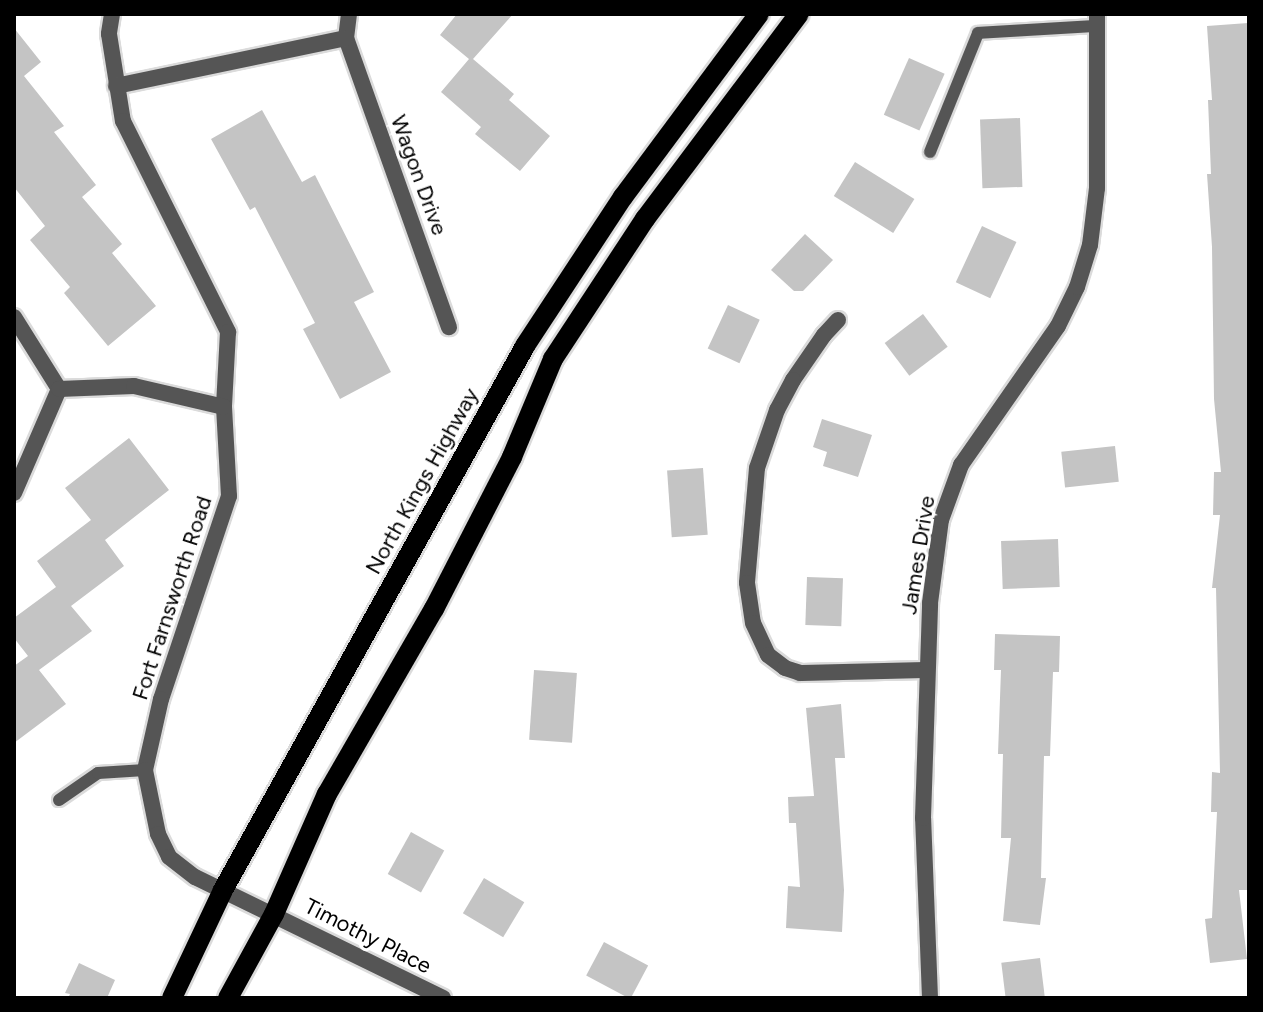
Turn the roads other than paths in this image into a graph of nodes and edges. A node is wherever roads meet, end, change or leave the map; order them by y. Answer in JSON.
{"nodes":[{"id":1,"x":112,"y":14,"type":"edge"},
{"id":2,"x":349,"y":14,"type":"edge"},
{"id":3,"x":759,"y":14,"type":"edge"},
{"id":4,"x":799,"y":14,"type":"edge"},
{"id":5,"x":1097,"y":20,"type":"edge"},
{"id":6,"x":346,"y":38,"type":"junction"},
{"id":7,"x":116,"y":86,"type":"junction"},
{"id":8,"x":930,"y":152,"type":"dead end"},
{"id":9,"x":14,"y":317,"type":"edge"},
{"id":10,"x":838,"y":320,"type":"dead end"},
{"id":11,"x":449,"y":327,"type":"dead end"},
{"id":12,"x":59,"y":389,"type":"junction"},
{"id":13,"x":224,"y":407,"type":"junction"},
{"id":14,"x":14,"y":493,"type":"edge"},
{"id":15,"x":927,"y":670,"type":"junction"},
{"id":16,"x":145,"y":770,"type":"junction"},
{"id":17,"x":59,"y":800,"type":"dead end"},
{"id":18,"x":223,"y":890,"type":"junction"},
{"id":19,"x":274,"y":914,"type":"junction"},
{"id":20,"x":172,"y":998,"type":"edge"},
{"id":21,"x":228,"y":998,"type":"edge"},
{"id":22,"x":443,"y":998,"type":"edge"},
{"id":23,"x":930,"y":998,"type":"edge"}],
"edges":[{"from":1,"to":7,"type":"street","name":"Fort Farnsworth Road"},
{"from":2,"to":6,"type":"street","name":"Wagon Drive"},
{"from":3,"to":18,"type":"main road","name":"North Kings Highway"},
{"from":4,"to":19,"type":"main road"},
{"from":5,"to":8,"type":"lane"},
{"from":5,"to":15,"type":"street","name":"James Drive"},
{"from":6,"to":7,"type":"street"},
{"from":6,"to":11,"type":"street","name":"Wagon Drive"},
{"from":7,"to":13,"type":"street","name":"Fort Farnsworth Road"},
{"from":9,"to":12,"type":"street"},
{"from":10,"to":15,"type":"street"},
{"from":12,"to":13,"type":"street"},
{"from":12,"to":14,"type":"street"},
{"from":13,"to":16,"type":"street","name":"Fort Farnsworth Road"},
{"from":15,"to":23,"type":"street","name":"James Drive"},
{"from":16,"to":17,"type":"lane"},
{"from":16,"to":18,"type":"street","name":"Fort Farnsworth Road"},
{"from":18,"to":19,"type":"street","name":"Fort Farnsworth Road"},
{"from":18,"to":20,"type":"main road","name":"North Kings Highway"},
{"from":19,"to":21,"type":"main road"},
{"from":19,"to":22,"type":"street","name":"Timothy Place"}]}
